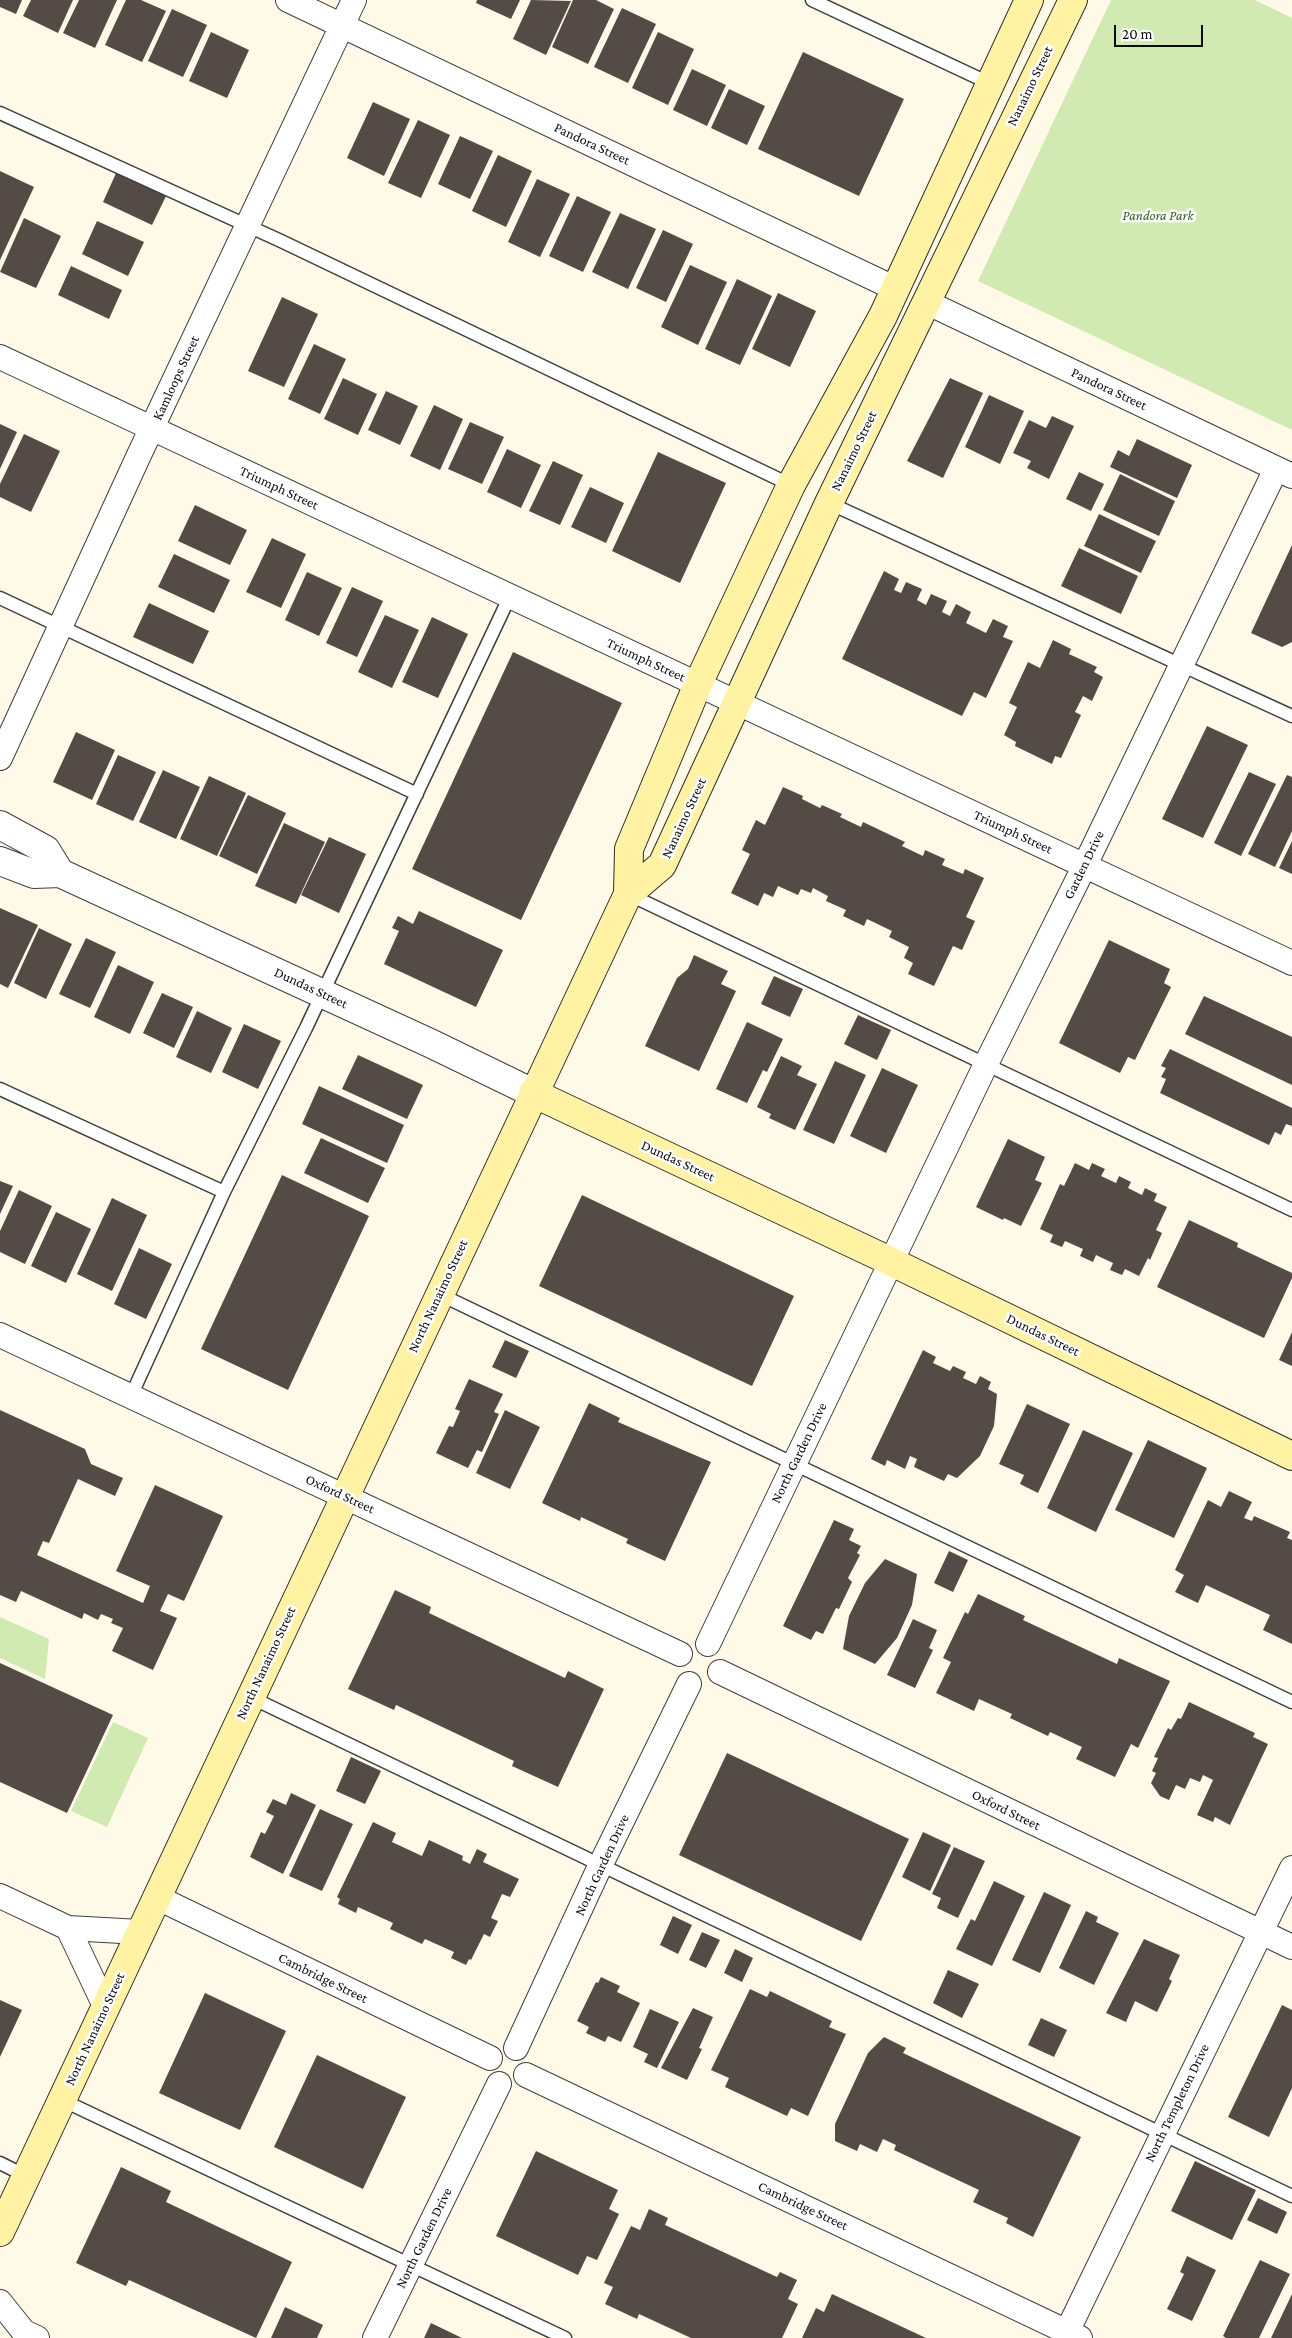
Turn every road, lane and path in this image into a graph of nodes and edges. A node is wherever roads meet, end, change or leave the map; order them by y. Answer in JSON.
{"nodes":[{"id":1,"x":288,"y":0,"type":"edge"},
{"id":2,"x":354,"y":0,"type":"edge"},
{"id":3,"x":812,"y":0,"type":"edge"},
{"id":4,"x":1029,"y":0,"type":"edge"},
{"id":5,"x":1073,"y":0,"type":"edge"},
{"id":6,"x":342,"y":26,"type":"junction"},
{"id":7,"x":991,"y":84,"type":"junction"},
{"id":8,"x":0,"y":113,"type":"edge"},
{"id":9,"x":247,"y":225,"type":"junction"},
{"id":10,"x":896,"y":288,"type":"junction"},
{"id":11,"x":926,"y":302,"type":"junction"},
{"id":12,"x":0,"y":357,"type":"edge"},
{"id":13,"x":152,"y":428,"type":"junction"},
{"id":14,"x":1284,"y":472,"type":"edge"},
{"id":15,"x":791,"y":486,"type":"junction"},
{"id":16,"x":829,"y":503,"type":"junction"},
{"id":17,"x":510,"y":596,"type":"junction"},
{"id":18,"x":0,"y":598,"type":"edge"},
{"id":19,"x":59,"y":626,"type":"junction"},
{"id":20,"x":1182,"y":664,"type":"junction"},
{"id":21,"x":698,"y":684,"type":"junction"},
{"id":22,"x":738,"y":703,"type":"junction"},
{"id":23,"x":1292,"y":716,"type":"edge"},
{"id":24,"x":0,"y":758,"type":"edge"},
{"id":25,"x":417,"y":794,"type":"junction"},
{"id":26,"x":0,"y":825,"type":"edge"},
{"id":27,"x":0,"y":862,"type":"edge"},
{"id":28,"x":1085,"y":865,"type":"junction"},
{"id":29,"x":60,"y":873,"type":"junction"},
{"id":30,"x":628,"y":894,"type":"junction"},
{"id":31,"x":1292,"y":963,"type":"edge"},
{"id":32,"x":322,"y":993,"type":"junction"},
{"id":33,"x":986,"y":1064,"type":"junction"},
{"id":34,"x":0,"y":1089,"type":"edge"},
{"id":35,"x":533,"y":1093,"type":"junction"},
{"id":36,"x":224,"y":1192,"type":"junction"},
{"id":37,"x":1292,"y":1210,"type":"edge"},
{"id":38,"x":892,"y":1262,"type":"junction"},
{"id":39,"x":439,"y":1294,"type":"junction"},
{"id":40,"x":0,"y":1335,"type":"edge"},
{"id":41,"x":131,"y":1396,"type":"junction"},
{"id":42,"x":1292,"y":1456,"type":"edge"},
{"id":43,"x":794,"y":1462,"type":"junction"},
{"id":44,"x":344,"y":1497,"type":"junction"},
{"id":45,"x":708,"y":1644,"type":"junction"},
{"id":46,"x":680,"y":1654,"type":"junction"},
{"id":47,"x":720,"y":1672,"type":"junction"},
{"id":48,"x":689,"y":1684,"type":"junction"},
{"id":49,"x":250,"y":1697,"type":"junction"},
{"id":50,"x":1292,"y":1702,"type":"edge"},
{"id":51,"x":602,"y":1864,"type":"junction"},
{"id":52,"x":1292,"y":1868,"type":"edge"},
{"id":53,"x":0,"y":1896,"type":"edge"},
{"id":54,"x":156,"y":1897,"type":"junction"},
{"id":55,"x":68,"y":1928,"type":"junction"},
{"id":56,"x":140,"y":1932,"type":"junction"},
{"id":57,"x":1261,"y":1933,"type":"junction"},
{"id":58,"x":1292,"y":1947,"type":"edge"},
{"id":59,"x":105,"y":2006,"type":"junction"},
{"id":60,"x":516,"y":2048,"type":"junction"},
{"id":61,"x":490,"y":2058,"type":"junction"},
{"id":62,"x":526,"y":2075,"type":"junction"},
{"id":63,"x":499,"y":2084,"type":"junction"},
{"id":64,"x":62,"y":2100,"type":"junction"},
{"id":65,"x":1162,"y":2133,"type":"junction"},
{"id":66,"x":0,"y":2163,"type":"edge"},
{"id":67,"x":26,"y":2176,"type":"junction"},
{"id":68,"x":1292,"y":2196,"type":"edge"},
{"id":69,"x":0,"y":2232,"type":"edge"},
{"id":70,"x":412,"y":2265,"type":"junction"},
{"id":71,"x":0,"y":2302,"type":"edge"},
{"id":72,"x":30,"y":2335,"type":"edge"},
{"id":73,"x":1070,"y":2336,"type":"edge"},
{"id":74,"x":375,"y":2338,"type":"edge"},
{"id":75,"x":565,"y":2338,"type":"edge"}],
"edges":[{"from":1,"to":6,"type":"street","name":"Pandora Street"},
{"from":2,"to":6,"type":"street","name":"Kamloops Street"},
{"from":3,"to":7,"type":"lane"},
{"from":4,"to":7,"type":"main road","name":"Nanaimo Street"},
{"from":5,"to":11,"type":"main road","name":"Nanaimo Street"},
{"from":6,"to":9,"type":"street","name":"Kamloops Street"},
{"from":6,"to":10,"type":"street","name":"Pandora Street"},
{"from":7,"to":10,"type":"main road","name":"Nanaimo Street"},
{"from":8,"to":9,"type":"lane"},
{"from":9,"to":13,"type":"street","name":"Kamloops Street"},
{"from":9,"to":15,"type":"lane"},
{"from":10,"to":15,"type":"main road","name":"Nanaimo Street"},
{"from":11,"to":14,"type":"street","name":"Pandora Street"},
{"from":11,"to":16,"type":"main road","name":"Nanaimo Street"},
{"from":12,"to":13,"type":"street","name":"Triumph Street"},
{"from":13,"to":17,"type":"street","name":"Triumph Street"},
{"from":13,"to":19,"type":"street","name":"Kamloops Street"},
{"from":14,"to":20,"type":"street","name":"Garden Drive"},
{"from":15,"to":21,"type":"main road","name":"Nanaimo Street"},
{"from":16,"to":20,"type":"lane"},
{"from":16,"to":22,"type":"main road","name":"Nanaimo Street"},
{"from":17,"to":21,"type":"street","name":"Triumph Street"},
{"from":17,"to":25,"type":"lane"},
{"from":18,"to":19,"type":"lane"},
{"from":19,"to":24,"type":"street","name":"Kamloops Street"},
{"from":19,"to":25,"type":"lane"},
{"from":20,"to":23,"type":"lane"},
{"from":20,"to":28,"type":"street","name":"Garden Drive"},
{"from":21,"to":22,"type":"street","name":"Triumph Street"},
{"from":21,"to":30,"type":"main road","name":"Nanaimo Street"},
{"from":22,"to":28,"type":"street","name":"Triumph Street"},
{"from":22,"to":30,"type":"main road","name":"Nanaimo Street"},
{"from":25,"to":32,"type":"lane"},
{"from":26,"to":29,"type":"street"},
{"from":27,"to":29,"type":"street","name":"Dundas Street"},
{"from":28,"to":31,"type":"street","name":"Triumph Street"},
{"from":28,"to":33,"type":"street","name":"Garden Drive"},
{"from":29,"to":32,"type":"street","name":"Dundas Street"},
{"from":30,"to":33,"type":"lane"},
{"from":30,"to":35,"type":"main road","name":"Nanaimo Street"},
{"from":32,"to":35,"type":"street","name":"Dundas Street"},
{"from":32,"to":36,"type":"lane"},
{"from":33,"to":37,"type":"lane"},
{"from":33,"to":38,"type":"street","name":"Garden Drive"},
{"from":34,"to":36,"type":"lane"},
{"from":35,"to":38,"type":"main road","name":"Dundas Street"},
{"from":35,"to":39,"type":"main road","name":"North Nanaimo Street"},
{"from":36,"to":41,"type":"lane"},
{"from":38,"to":42,"type":"main road","name":"Dundas Street"},
{"from":38,"to":43,"type":"street","name":"North Garden Drive"},
{"from":39,"to":43,"type":"lane"},
{"from":39,"to":44,"type":"main road","name":"North Nanaimo Street"},
{"from":40,"to":41,"type":"street","name":"Oxford Street"},
{"from":41,"to":44,"type":"street","name":"Oxford Street"},
{"from":43,"to":45,"type":"street","name":"North Garden Drive"},
{"from":43,"to":50,"type":"lane"},
{"from":44,"to":46,"type":"street","name":"Oxford Street"},
{"from":44,"to":49,"type":"main road","name":"North Nanaimo Street"},
{"from":45,"to":46,"type":"street"},
{"from":45,"to":47,"type":"street"},
{"from":46,"to":48,"type":"street"},
{"from":47,"to":48,"type":"street"},
{"from":47,"to":57,"type":"street","name":"Oxford Street"},
{"from":48,"to":51,"type":"street","name":"North Garden Drive"},
{"from":49,"to":51,"type":"lane"},
{"from":49,"to":54,"type":"main road","name":"North Nanaimo Street"},
{"from":51,"to":60,"type":"street","name":"North Garden Drive"},
{"from":51,"to":65,"type":"lane"},
{"from":52,"to":57,"type":"street","name":"North Templeton Drive"},
{"from":53,"to":55,"type":"street"},
{"from":54,"to":56,"type":"main road","name":"North Nanaimo Street"},
{"from":54,"to":61,"type":"street","name":"Cambridge Street"},
{"from":55,"to":56,"type":"street"},
{"from":55,"to":59,"type":"street"},
{"from":56,"to":59,"type":"main road","name":"North Nanaimo Street"},
{"from":57,"to":58,"type":"street","name":"Oxford Street"},
{"from":57,"to":65,"type":"street","name":"North Templeton Drive"},
{"from":59,"to":64,"type":"main road","name":"North Nanaimo Street"},
{"from":60,"to":61,"type":"street"},
{"from":60,"to":62,"type":"street"},
{"from":61,"to":63,"type":"street"},
{"from":62,"to":63,"type":"street"},
{"from":62,"to":73,"type":"street","name":"Cambridge Street"},
{"from":63,"to":70,"type":"street","name":"North Garden Drive"},
{"from":64,"to":67,"type":"main road","name":"North Nanaimo Street"},
{"from":64,"to":70,"type":"lane"},
{"from":65,"to":68,"type":"lane"},
{"from":65,"to":73,"type":"street","name":"North Templeton Drive"},
{"from":66,"to":67,"type":"lane"},
{"from":67,"to":69,"type":"main road","name":"North Nanaimo Street"},
{"from":70,"to":74,"type":"street","name":"North Garden Drive"},
{"from":70,"to":75,"type":"lane"},
{"from":71,"to":72,"type":"street"}]}
